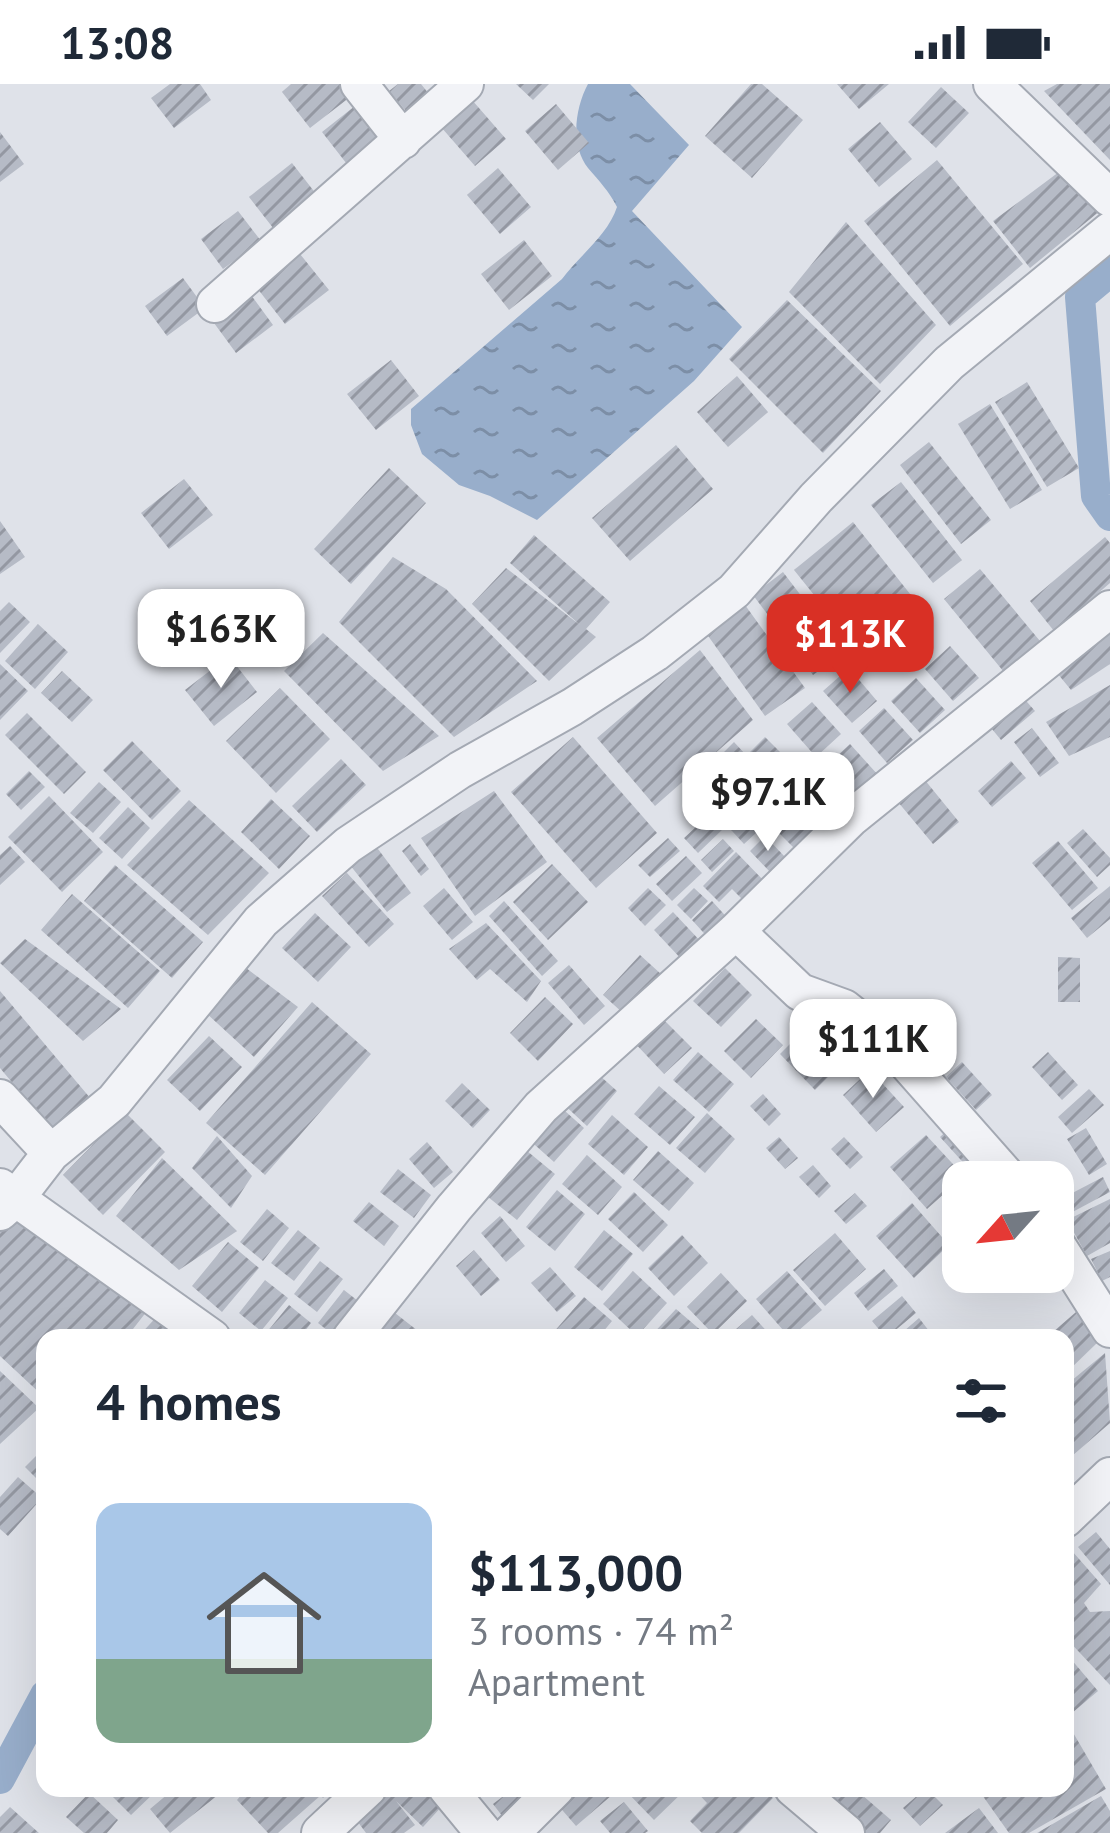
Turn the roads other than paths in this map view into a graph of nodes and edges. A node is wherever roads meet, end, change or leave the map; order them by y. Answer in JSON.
{"nodes":[{"id":1,"x":359,"y":84,"type":"edge"},
{"id":2,"x":465,"y":84,"type":"edge"},
{"id":3,"x":992,"y":84,"type":"edge"},
{"id":4,"x":403,"y":140,"type":"junction"},
{"id":5,"x":1110,"y":198,"type":"edge"},
{"id":6,"x":1110,"y":231,"type":"edge"},
{"id":7,"x":214,"y":304,"type":"dead end"},
{"id":8,"x":1110,"y":609,"type":"edge"},
{"id":9,"x":736,"y":931,"type":"junction"},
{"id":10,"x":0,"y":1098,"type":"edge"},
{"id":11,"x":51,"y":1154,"type":"junction"},
{"id":12,"x":993,"y":1161,"type":"edge"},
{"id":13,"x":6,"y":1199,"type":"edge"},
{"id":14,"x":1074,"y":1272,"type":"edge"},
{"id":15,"x":199,"y":1329,"type":"edge"},
{"id":16,"x":358,"y":1329,"type":"edge"},
{"id":17,"x":1110,"y":1329,"type":"edge"},
{"id":18,"x":1110,"y":1476,"type":"edge"},
{"id":19,"x":1074,"y":1510,"type":"edge"},
{"id":20,"x":358,"y":1797,"type":"edge"},
{"id":21,"x":454,"y":1797,"type":"edge"},
{"id":22,"x":547,"y":1797,"type":"edge"},
{"id":23,"x":808,"y":1797,"type":"edge"},
{"id":24,"x":320,"y":1833,"type":"edge"},
{"id":25,"x":484,"y":1833,"type":"edge"},
{"id":26,"x":511,"y":1833,"type":"edge"},
{"id":27,"x":846,"y":1833,"type":"edge"}],
"edges":[{"from":1,"to":4,"type":"street"},
{"from":2,"to":4,"type":"street"},
{"from":3,"to":5,"type":"street"},
{"from":4,"to":7,"type":"street"},
{"from":6,"to":11,"type":"street"},
{"from":8,"to":9,"type":"street"},
{"from":9,"to":12,"type":"street"},
{"from":9,"to":16,"type":"street"},
{"from":10,"to":11,"type":"street"},
{"from":11,"to":13,"type":"street"},
{"from":13,"to":15,"type":"street"},
{"from":14,"to":17,"type":"street"},
{"from":18,"to":19,"type":"street"},
{"from":20,"to":24,"type":"street"},
{"from":21,"to":25,"type":"street"},
{"from":22,"to":26,"type":"street"},
{"from":23,"to":27,"type":"street"}]}
